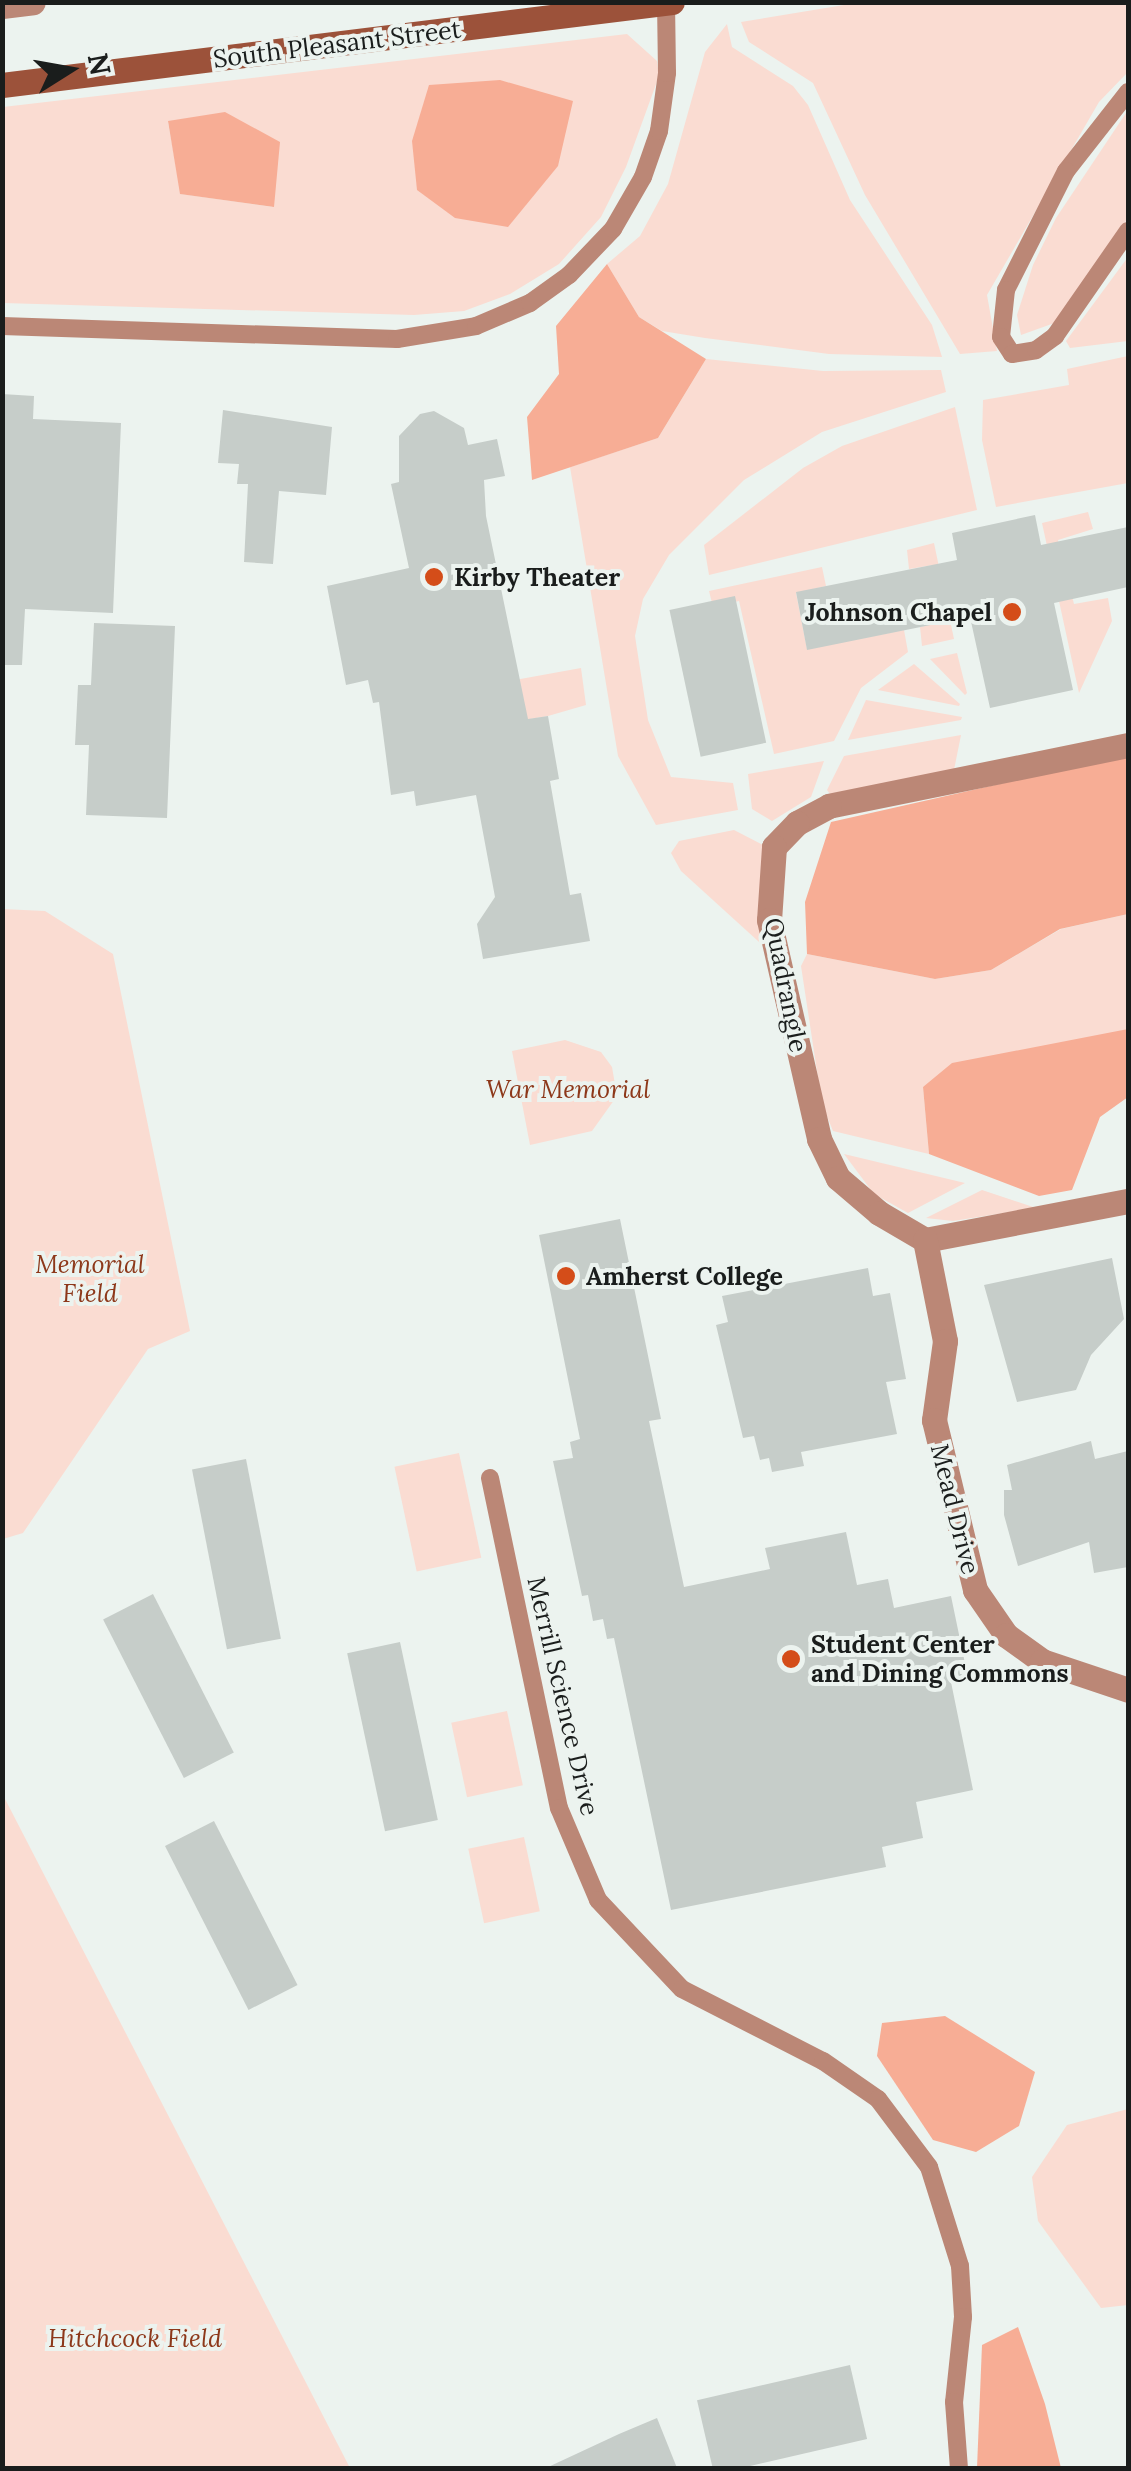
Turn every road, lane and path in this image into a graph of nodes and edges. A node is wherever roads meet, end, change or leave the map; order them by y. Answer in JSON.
{"nodes":[{"id":1,"x":33,"y":2,"type":"edge"},
{"id":2,"x":669,"y":3,"type":"edge"},
{"id":3,"x":2,"y":6,"type":"edge"},
{"id":4,"x":2,"y":86,"type":"edge"},
{"id":5,"x":1128,"y":92,"type":"edge"},
{"id":6,"x":1128,"y":230,"type":"edge"},
{"id":7,"x":2,"y":326,"type":"edge"},
{"id":8,"x":1128,"y":744,"type":"edge"},
{"id":9,"x":1128,"y":1202,"type":"edge"},
{"id":10,"x":926,"y":1240,"type":"junction"},
{"id":11,"x":490,"y":1478,"type":"dead end"},
{"id":12,"x":1128,"y":1690,"type":"edge"},
{"id":13,"x":960,"y":2468,"type":"edge"}],
"edges":[{"from":1,"to":3,"type":"street"},
{"from":2,"to":4,"type":"main road","name":"South Pleasant Street"},
{"from":2,"to":7,"type":"lane"},
{"from":5,"to":6,"type":"lane"},
{"from":8,"to":10,"type":"street","name":"Quadrangle"},
{"from":9,"to":10,"type":"street"},
{"from":10,"to":12,"type":"street","name":"Mead Drive"},
{"from":11,"to":13,"type":"lane","name":"Merrill Science Drive"}]}
